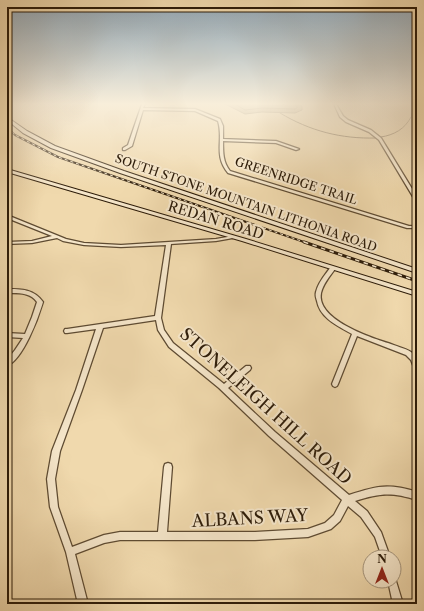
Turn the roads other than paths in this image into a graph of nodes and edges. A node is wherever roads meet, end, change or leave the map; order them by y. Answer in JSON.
{"nodes":[{"id":1,"x":26,"y":133,"type":"edge"},
{"id":2,"x":134,"y":133,"type":"edge"},
{"id":3,"x":221,"y":133,"type":"edge"},
{"id":4,"x":372,"y":133,"type":"edge"},
{"id":5,"x":221,"y":140,"type":"junction"},
{"id":6,"x":297,"y":148,"type":"dead end"},
{"id":7,"x":124,"y":149,"type":"dead end"},
{"id":8,"x":7,"y":170,"type":"edge"},
{"id":9,"x":417,"y":200,"type":"edge"},
{"id":10,"x":7,"y":216,"type":"edge"},
{"id":11,"x":417,"y":227,"type":"edge"},
{"id":12,"x":56,"y":236,"type":"junction"},
{"id":13,"x":231,"y":237,"type":"junction"},
{"id":14,"x":7,"y":243,"type":"edge"},
{"id":15,"x":168,"y":243,"type":"junction"},
{"id":16,"x":332,"y":269,"type":"junction"},
{"id":17,"x":417,"y":271,"type":"edge"},
{"id":18,"x":7,"y":291,"type":"edge"},
{"id":19,"x":417,"y":294,"type":"edge"},
{"id":20,"x":158,"y":318,"type":"junction"},
{"id":21,"x":100,"y":327,"type":"junction"},
{"id":22,"x":67,"y":330,"type":"dead end"},
{"id":23,"x":356,"y":333,"type":"junction"},
{"id":24,"x":7,"y":335,"type":"edge"},
{"id":25,"x":26,"y":336,"type":"junction"},
{"id":26,"x":7,"y":364,"type":"edge"},
{"id":27,"x":248,"y":368,"type":"dead end"},
{"id":28,"x":417,"y":368,"type":"edge"},
{"id":29,"x":335,"y":384,"type":"dead end"},
{"id":30,"x":224,"y":388,"type":"junction"},
{"id":31,"x":168,"y":467,"type":"dead end"},
{"id":32,"x":417,"y":496,"type":"edge"},
{"id":33,"x":347,"y":500,"type":"junction"},
{"id":34,"x":162,"y":536,"type":"junction"},
{"id":35,"x":384,"y":549,"type":"edge"},
{"id":36,"x":70,"y":552,"type":"junction"},
{"id":37,"x":394,"y":589,"type":"edge"},
{"id":38,"x":83,"y":604,"type":"edge"},
{"id":39,"x":398,"y":604,"type":"edge"}],
"edges":[{"from":1,"to":17,"type":"main road","name":"SOUTH STONE MOUNTAIN LITHONIA ROAD"},
{"from":2,"to":7,"type":"street"},
{"from":3,"to":5,"type":"street","name":"GREENRIDGE TRAIL"},
{"from":4,"to":9,"type":"street"},
{"from":5,"to":6,"type":"street"},
{"from":5,"to":11,"type":"street","name":"GREENRIDGE TRAIL"},
{"from":8,"to":13,"type":"main road","name":"REDAN ROAD"},
{"from":10,"to":12,"type":"street"},
{"from":12,"to":14,"type":"street"},
{"from":12,"to":15,"type":"street"},
{"from":13,"to":15,"type":"street"},
{"from":13,"to":16,"type":"main road","name":"REDAN ROAD"},
{"from":15,"to":20,"type":"street","name":"STONELEIGH HILL ROAD"},
{"from":16,"to":19,"type":"main road","name":"REDAN ROAD"},
{"from":16,"to":23,"type":"street"},
{"from":18,"to":25,"type":"street"},
{"from":20,"to":21,"type":"street"},
{"from":20,"to":30,"type":"street","name":"STONELEIGH HILL ROAD"},
{"from":21,"to":22,"type":"street"},
{"from":21,"to":36,"type":"street"},
{"from":23,"to":28,"type":"street"},
{"from":23,"to":29,"type":"street"},
{"from":24,"to":25,"type":"street"},
{"from":25,"to":26,"type":"street"},
{"from":27,"to":30,"type":"street"},
{"from":30,"to":33,"type":"street","name":"STONELEIGH HILL ROAD"},
{"from":31,"to":34,"type":"street"},
{"from":32,"to":33,"type":"street"},
{"from":33,"to":34,"type":"street","name":"ALBANS WAY"},
{"from":33,"to":35,"type":"street","name":"STONELEIGH HILL ROAD"},
{"from":34,"to":36,"type":"street","name":"ALBANS WAY"},
{"from":36,"to":38,"type":"street"},
{"from":37,"to":39,"type":"street"}]}
